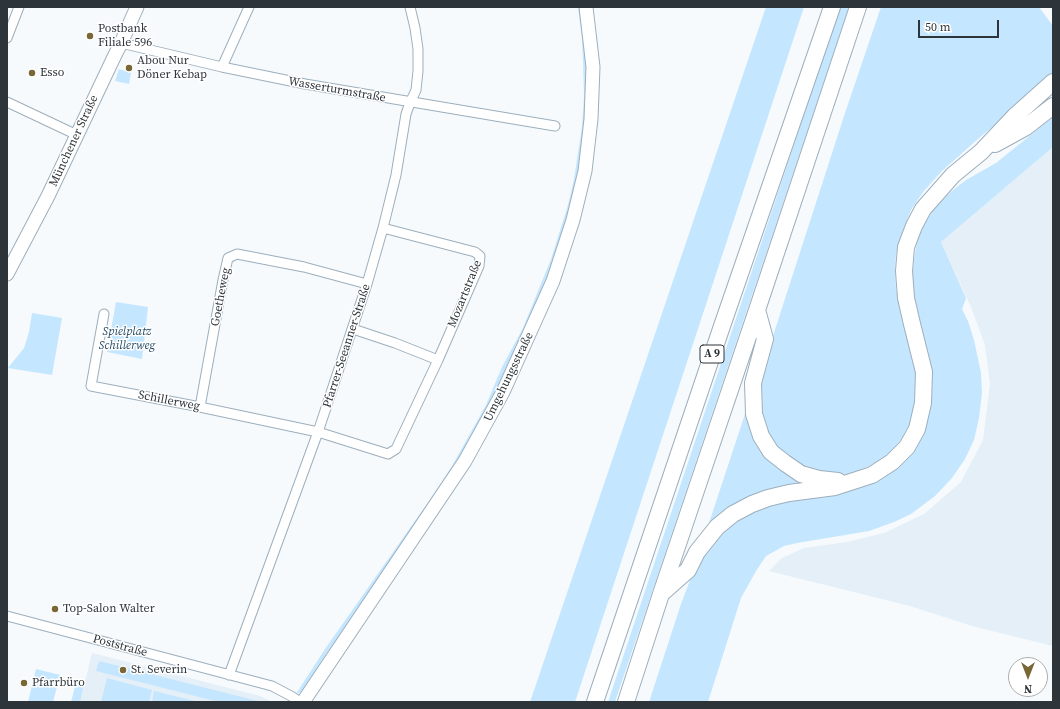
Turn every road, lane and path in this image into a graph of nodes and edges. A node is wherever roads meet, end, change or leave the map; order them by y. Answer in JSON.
{"nodes":[{"id":1,"x":19,"y":7,"type":"edge"},
{"id":2,"x":137,"y":7,"type":"edge"},
{"id":3,"x":249,"y":7,"type":"edge"},
{"id":4,"x":410,"y":7,"type":"edge"},
{"id":5,"x":586,"y":7,"type":"edge"},
{"id":6,"x":832,"y":7,"type":"edge"},
{"id":7,"x":858,"y":7,"type":"edge"},
{"id":8,"x":7,"y":38,"type":"edge"},
{"id":9,"x":121,"y":43,"type":"junction"},
{"id":10,"x":222,"y":67,"type":"junction"},
{"id":11,"x":1053,"y":82,"type":"edge"},
{"id":12,"x":7,"y":102,"type":"edge"},
{"id":13,"x":410,"y":103,"type":"junction"},
{"id":14,"x":1053,"y":106,"type":"edge"},
{"id":15,"x":555,"y":126,"type":"dead end"},
{"id":16,"x":77,"y":135,"type":"junction"},
{"id":17,"x":981,"y":152,"type":"junction"},
{"id":18,"x":383,"y":228,"type":"junction"},
{"id":19,"x":7,"y":274,"type":"edge"},
{"id":20,"x":367,"y":284,"type":"junction"},
{"id":21,"x":757,"y":310,"type":"junction"},
{"id":22,"x":104,"y":314,"type":"dead end"},
{"id":23,"x":353,"y":329,"type":"junction"},
{"id":24,"x":438,"y":360,"type":"junction"},
{"id":25,"x":200,"y":407,"type":"junction"},
{"id":26,"x":318,"y":432,"type":"junction"},
{"id":27,"x":852,"y":482,"type":"junction"},
{"id":28,"x":661,"y":594,"type":"junction"},
{"id":29,"x":7,"y":616,"type":"edge"},
{"id":30,"x":229,"y":675,"type":"junction"},
{"id":31,"x":300,"y":702,"type":"edge"},
{"id":32,"x":303,"y":702,"type":"edge"},
{"id":33,"x":595,"y":702,"type":"edge"},
{"id":34,"x":626,"y":702,"type":"edge"}],
"edges":[{"from":1,"to":8,"type":"street"},
{"from":2,"to":9,"type":"street","name":"Münchener Straße"},
{"from":3,"to":10,"type":"street"},
{"from":4,"to":13,"type":"street","name":"Pfarrer-Seeanner-Straße"},
{"from":5,"to":32,"type":"street","name":"Umgehungsstraße"},
{"from":6,"to":33,"type":"highway","number":"A 9"},
{"from":7,"to":21,"type":"highway","number":"A 9"},
{"from":9,"to":10,"type":"street","name":"Wasserturmstraße"},
{"from":9,"to":16,"type":"street","name":"Münchener Straße"},
{"from":10,"to":13,"type":"street","name":"Wasserturmstraße"},
{"from":11,"to":17,"type":"highway"},
{"from":12,"to":16,"type":"street"},
{"from":13,"to":15,"type":"street","name":"Wasserturmstraße"},
{"from":13,"to":18,"type":"street","name":"Pfarrer-Seeanner-Straße"},
{"from":14,"to":17,"type":"highway"},
{"from":16,"to":19,"type":"street","name":"Münchener Straße"},
{"from":17,"to":27,"type":"highway"},
{"from":18,"to":20,"type":"street","name":"Pfarrer-Seeanner-Straße"},
{"from":18,"to":24,"type":"street","name":"Mozartstraße"},
{"from":20,"to":23,"type":"street","name":"Pfarrer-Seeanner-Straße"},
{"from":20,"to":25,"type":"street","name":"Goetheweg"},
{"from":21,"to":27,"type":"highway"},
{"from":21,"to":28,"type":"highway","number":"A 9"},
{"from":22,"to":25,"type":"street","name":"Schillerweg"},
{"from":23,"to":24,"type":"street"},
{"from":23,"to":26,"type":"street","name":"Pfarrer-Seeanner-Straße"},
{"from":24,"to":26,"type":"street","name":"Mozartstraße"},
{"from":25,"to":26,"type":"street","name":"Schillerweg"},
{"from":26,"to":30,"type":"street","name":"Pfarrer-Seeanner-Straße"},
{"from":27,"to":28,"type":"highway"},
{"from":28,"to":34,"type":"highway","number":"A 9"},
{"from":29,"to":30,"type":"street","name":"Poststraße"},
{"from":30,"to":31,"type":"street","name":"Poststraße"}]}
